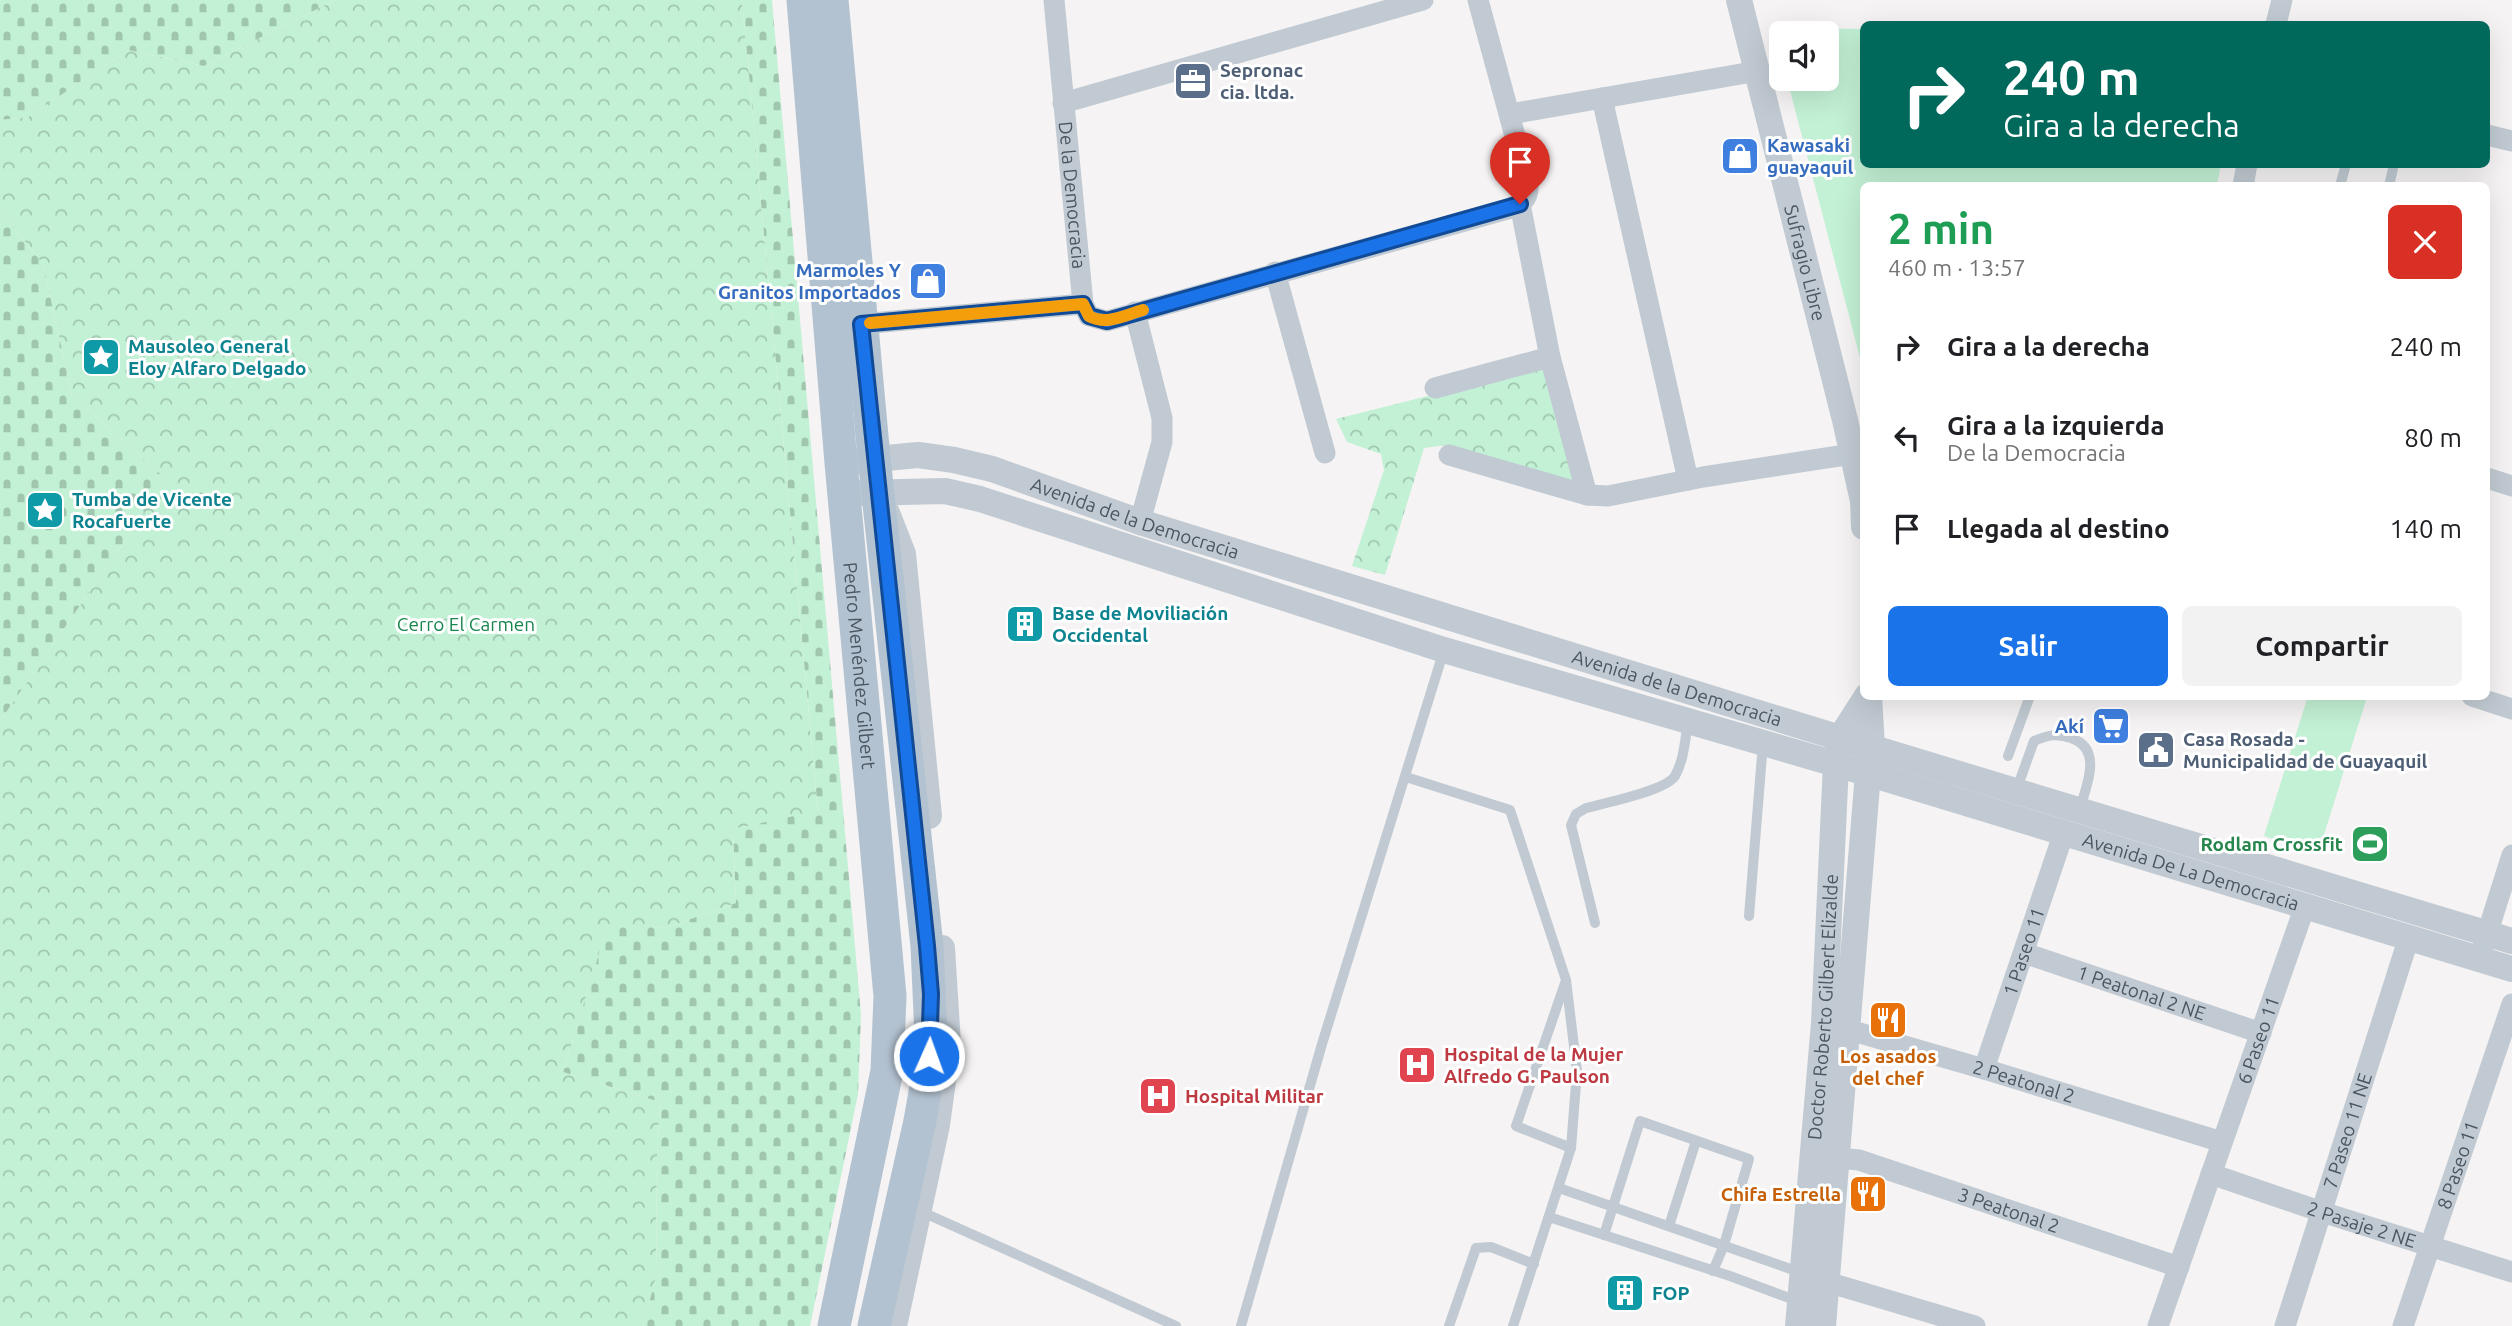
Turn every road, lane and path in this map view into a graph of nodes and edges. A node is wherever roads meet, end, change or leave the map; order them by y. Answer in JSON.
{"nodes":[{"id":1,"x":803,"y":0,"type":"edge"},
{"id":2,"x":832,"y":0,"type":"edge"},
{"id":3,"x":1054,"y":0,"type":"edge"},
{"id":4,"x":1423,"y":0,"type":"edge"},
{"id":5,"x":1478,"y":0,"type":"edge"},
{"id":6,"x":1739,"y":0,"type":"edge"},
{"id":7,"x":2282,"y":0,"type":"edge"},
{"id":8,"x":2277,"y":21,"type":"edge"},
{"id":9,"x":1758,"y":71,"type":"junction"},
{"id":10,"x":1602,"y":98,"type":"junction"},
{"id":11,"x":1063,"y":103,"type":"junction"},
{"id":12,"x":1510,"y":114,"type":"junction"},
{"id":13,"x":2490,"y":136,"type":"edge"},
{"id":14,"x":2512,"y":141,"type":"edge"},
{"id":15,"x":1520,"y":204,"type":"junction"},
{"id":16,"x":1275,"y":272,"type":"junction"},
{"id":17,"x":1083,"y":304,"type":"junction"},
{"id":18,"x":1135,"y":312,"type":"junction"},
{"id":19,"x":861,"y":324,"type":"junction"},
{"id":20,"x":1550,"y":357,"type":"junction"},
{"id":21,"x":1435,"y":388,"type":"dead end"},
{"id":22,"x":1325,"y":453,"type":"dead end"},
{"id":23,"x":1852,"y":454,"type":"junction"},
{"id":24,"x":1449,"y":455,"type":"dead end"},
{"id":25,"x":874,"y":458,"type":"junction"},
{"id":26,"x":842,"y":479,"type":"junction"},
{"id":27,"x":2490,"y":479,"type":"edge"},
{"id":28,"x":1688,"y":480,"type":"junction"},
{"id":29,"x":2512,"y":486,"type":"edge"},
{"id":30,"x":878,"y":492,"type":"junction"},
{"id":31,"x":1587,"y":495,"type":"junction"},
{"id":32,"x":1860,"y":495,"type":"edge"},
{"id":33,"x":1140,"y":522,"type":"junction"},
{"id":34,"x":1444,"y":650,"type":"junction"},
{"id":35,"x":1865,"y":700,"type":"edge"},
{"id":36,"x":1868,"y":700,"type":"edge"},
{"id":37,"x":2029,"y":700,"type":"edge"},
{"id":38,"x":2484,"y":700,"type":"edge"},
{"id":39,"x":2512,"y":709,"type":"edge"},
{"id":40,"x":1688,"y":722,"type":"junction"},
{"id":41,"x":1840,"y":738,"type":"junction"},
{"id":42,"x":1763,"y":743,"type":"junction"},
{"id":43,"x":1872,"y":747,"type":"junction"},
{"id":44,"x":2008,"y":756,"type":"dead end"},
{"id":45,"x":1836,"y":765,"type":"junction"},
{"id":46,"x":1868,"y":773,"type":"junction"},
{"id":47,"x":1406,"y":777,"type":"junction"},
{"id":48,"x":2015,"y":792,"type":"junction"},
{"id":49,"x":2079,"y":811,"type":"junction"},
{"id":50,"x":2064,"y":832,"type":"junction"},
{"id":51,"x":2512,"y":855,"type":"edge"},
{"id":52,"x":2305,"y":906,"type":"junction"},
{"id":53,"x":1749,"y":916,"type":"dead end"},
{"id":54,"x":1595,"y":923,"type":"dead end"},
{"id":55,"x":2409,"y":937,"type":"junction"},
{"id":56,"x":2500,"y":937,"type":"edge"},
{"id":57,"x":2024,"y":953,"type":"junction"},
{"id":58,"x":2479,"y":959,"type":"junction"},
{"id":59,"x":2512,"y":969,"type":"edge"},
{"id":60,"x":1566,"y":980,"type":"junction"},
{"id":61,"x":2512,"y":1004,"type":"edge"},
{"id":62,"x":1836,"y":1026,"type":"junction"},
{"id":63,"x":2261,"y":1032,"type":"junction"},
{"id":64,"x":945,"y":1064,"type":"junction"},
{"id":65,"x":1984,"y":1069,"type":"junction"},
{"id":66,"x":920,"y":1121,"type":"junction"},
{"id":67,"x":1696,"y":1140,"type":"junction"},
{"id":68,"x":2222,"y":1142,"type":"junction"},
{"id":69,"x":1571,"y":1148,"type":"junction"},
{"id":70,"x":1838,"y":1158,"type":"junction"},
{"id":71,"x":2211,"y":1174,"type":"junction"},
{"id":72,"x":1559,"y":1188,"type":"junction"},
{"id":73,"x":910,"y":1207,"type":"junction"},
{"id":74,"x":1613,"y":1207,"type":"junction"},
{"id":75,"x":2322,"y":1212,"type":"junction"},
{"id":76,"x":1549,"y":1217,"type":"junction"},
{"id":77,"x":1669,"y":1226,"type":"junction"},
{"id":78,"x":1604,"y":1236,"type":"junction"},
{"id":79,"x":1724,"y":1245,"type":"junction"},
{"id":80,"x":2430,"y":1247,"type":"junction"},
{"id":81,"x":1534,"y":1264,"type":"junction"},
{"id":82,"x":2179,"y":1267,"type":"junction"},
{"id":83,"x":1713,"y":1271,"type":"junction"},
{"id":84,"x":2512,"y":1272,"type":"edge"},
{"id":85,"x":1814,"y":1277,"type":"junction"},
{"id":86,"x":1799,"y":1314,"type":"edge"},
{"id":87,"x":834,"y":1326,"type":"edge"},
{"id":88,"x":874,"y":1326,"type":"edge"},
{"id":89,"x":894,"y":1326,"type":"edge"},
{"id":90,"x":1176,"y":1326,"type":"edge"},
{"id":91,"x":1241,"y":1326,"type":"edge"},
{"id":92,"x":1449,"y":1326,"type":"edge"},
{"id":93,"x":1513,"y":1326,"type":"edge"},
{"id":94,"x":1823,"y":1326,"type":"edge"},
{"id":95,"x":1975,"y":1326,"type":"edge"},
{"id":96,"x":2158,"y":1326,"type":"edge"},
{"id":97,"x":2286,"y":1326,"type":"edge"},
{"id":98,"x":2403,"y":1326,"type":"edge"}],
"edges":[{"from":1,"to":26,"type":"main road","name":"Pedro Menéndez Gilbert"},
{"from":2,"to":19,"type":"main road","name":"Pedro Menéndez Gilbert"},
{"from":3,"to":11,"type":"street","name":"De la Democracia"},
{"from":4,"to":11,"type":"street"},
{"from":5,"to":12,"type":"street"},
{"from":6,"to":9,"type":"street","name":"Sufragio Libre"},
{"from":7,"to":8,"type":"street"},
{"from":9,"to":10,"type":"street"},
{"from":9,"to":23,"type":"street","name":"Sufragio Libre"},
{"from":10,"to":12,"type":"street"},
{"from":10,"to":28,"type":"street"},
{"from":11,"to":17,"type":"street","name":"De la Democracia"},
{"from":12,"to":15,"type":"street"},
{"from":13,"to":14,"type":"street"},
{"from":15,"to":16,"type":"street"},
{"from":15,"to":20,"type":"street"},
{"from":16,"to":18,"type":"street"},
{"from":16,"to":22,"type":"street"},
{"from":17,"to":18,"type":"street"},
{"from":17,"to":19,"type":"street"},
{"from":18,"to":33,"type":"street"},
{"from":19,"to":25,"type":"main road","name":"Pedro Menéndez Gilbert"},
{"from":20,"to":21,"type":"street"},
{"from":20,"to":31,"type":"street"},
{"from":23,"to":28,"type":"street"},
{"from":23,"to":32,"type":"street","name":"Sufragio Libre"},
{"from":24,"to":31,"type":"street"},
{"from":25,"to":26,"type":"street","name":"Avenida de la Democracia"},
{"from":25,"to":30,"type":"main road","name":"Pedro Menéndez Gilbert"},
{"from":25,"to":33,"type":"street","name":"Avenida de la Democracia"},
{"from":26,"to":30,"type":"street","name":"Avenida de la Democracia"},
{"from":26,"to":87,"type":"main road","name":"Pedro Menéndez Gilbert"},
{"from":27,"to":29,"type":"street"},
{"from":28,"to":31,"type":"street"},
{"from":30,"to":34,"type":"street","name":"Avenida de la Democracia"},
{"from":30,"to":64,"type":"street","name":"Pedro Menéndez Gilbert"},
{"from":30,"to":66,"type":"main road","name":"Pedro Menéndez Gilbert"},
{"from":33,"to":41,"type":"street","name":"Avenida de la Democracia"},
{"from":34,"to":40,"type":"street","name":"Avenida de la Democracia"},
{"from":34,"to":47,"type":"lane"},
{"from":35,"to":41,"type":"street","name":"Doctor Roberto Gilbert Elizalde"},
{"from":36,"to":43,"type":"street","name":"Doctor Roberto Gilbert Elizalde"},
{"from":37,"to":44,"type":"lane"},
{"from":38,"to":39,"type":"street"},
{"from":40,"to":42,"type":"street","name":"Avenida de la Democracia"},
{"from":40,"to":54,"type":"lane"},
{"from":41,"to":43,"type":"street","name":"Avenida de la Democracia"},
{"from":41,"to":45,"type":"street","name":"Doctor Roberto Gilbert Elizalde"},
{"from":42,"to":45,"type":"street","name":"Avenida de la Democracia"},
{"from":42,"to":53,"type":"lane"},
{"from":43,"to":46,"type":"street","name":"Doctor Roberto Gilbert Elizalde"},
{"from":43,"to":48,"type":"street","name":"Avenida de la Democracia"},
{"from":45,"to":46,"type":"street","name":"Avenida de la Democracia"},
{"from":45,"to":62,"type":"street","name":"Doctor Roberto Gilbert Elizalde"},
{"from":46,"to":50,"type":"street","name":"Avenida De La Democracia"},
{"from":46,"to":62,"type":"street","name":"Doctor Roberto Gilbert Elizalde"},
{"from":47,"to":60,"type":"lane"},
{"from":47,"to":91,"type":"lane"},
{"from":48,"to":49,"type":"street","name":"Avenida de la Democracia"},
{"from":48,"to":49,"type":"lane"},
{"from":49,"to":56,"type":"street","name":"Avenida de la Democracia"},
{"from":50,"to":52,"type":"street","name":"Avenida De La Democracia"},
{"from":50,"to":57,"type":"street","name":"1 Paseo 11"},
{"from":51,"to":56,"type":"street"},
{"from":52,"to":55,"type":"street","name":"Avenida De La Democracia"},
{"from":52,"to":63,"type":"street","name":"6 Paseo 11"},
{"from":55,"to":58,"type":"street","name":"Avenida De La Democracia"},
{"from":55,"to":75,"type":"street","name":"7 Paseo 11 NE"},
{"from":56,"to":58,"type":"street"},
{"from":57,"to":63,"type":"street","name":"1 Peatonal 2 NE"},
{"from":57,"to":65,"type":"street","name":"1 Paseo 11"},
{"from":58,"to":59,"type":"street","name":"Avenida De La Democracia"},
{"from":60,"to":69,"type":"lane"},
{"from":60,"to":69,"type":"lane"},
{"from":61,"to":80,"type":"street","name":"8 Paseo 11"},
{"from":62,"to":65,"type":"street","name":"2 Peatonal 2"},
{"from":62,"to":70,"type":"street","name":"Doctor Roberto Gilbert Elizalde"},
{"from":62,"to":85,"type":"street","name":"Doctor Roberto Gilbert Elizalde"},
{"from":63,"to":68,"type":"street","name":"6 Paseo 11"},
{"from":64,"to":66,"type":"main road"},
{"from":64,"to":73,"type":"street","name":"Pedro Menéndez Gilbert"},
{"from":65,"to":68,"type":"street","name":"2 Peatonal 2"},
{"from":66,"to":73,"type":"main road","name":"Pedro Menéndez Gilbert"},
{"from":67,"to":74,"type":"lane"},
{"from":67,"to":77,"type":"lane"},
{"from":67,"to":79,"type":"lane"},
{"from":68,"to":71,"type":"street","name":"6 Paseo 11"},
{"from":69,"to":72,"type":"lane"},
{"from":70,"to":82,"type":"street","name":"3 Peatonal 2"},
{"from":70,"to":85,"type":"street","name":"Doctor Roberto Gilbert Elizalde"},
{"from":71,"to":75,"type":"street","name":"2 Pasaje 2 NE"},
{"from":71,"to":82,"type":"street","name":"6 Paseo 11"},
{"from":72,"to":74,"type":"lane"},
{"from":72,"to":76,"type":"lane"},
{"from":73,"to":88,"type":"main road","name":"Pedro Menéndez Gilbert"},
{"from":73,"to":89,"type":"street","name":"Pedro Menéndez Gilbert"},
{"from":73,"to":90,"type":"lane"},
{"from":74,"to":77,"type":"lane"},
{"from":74,"to":78,"type":"lane"},
{"from":75,"to":80,"type":"street","name":"2 Pasaje 2 NE"},
{"from":75,"to":97,"type":"street","name":"7 Paseo 11 NE"},
{"from":76,"to":78,"type":"lane"},
{"from":76,"to":81,"type":"lane"},
{"from":77,"to":79,"type":"lane"},
{"from":78,"to":83,"type":"lane"},
{"from":79,"to":83,"type":"lane"},
{"from":79,"to":85,"type":"lane"},
{"from":80,"to":84,"type":"street","name":"2 Pasaje 2 NE"},
{"from":80,"to":98,"type":"street","name":"8 Paseo 11"},
{"from":81,"to":92,"type":"lane"},
{"from":81,"to":93,"type":"lane"},
{"from":82,"to":96,"type":"street","name":"6 Paseo 11"},
{"from":83,"to":86,"type":"lane"},
{"from":85,"to":86,"type":"street","name":"Doctor Roberto Gilbert Elizalde"},
{"from":85,"to":94,"type":"street","name":"Doctor Roberto Gilbert Elizalde"},
{"from":85,"to":95,"type":"street"}]}
